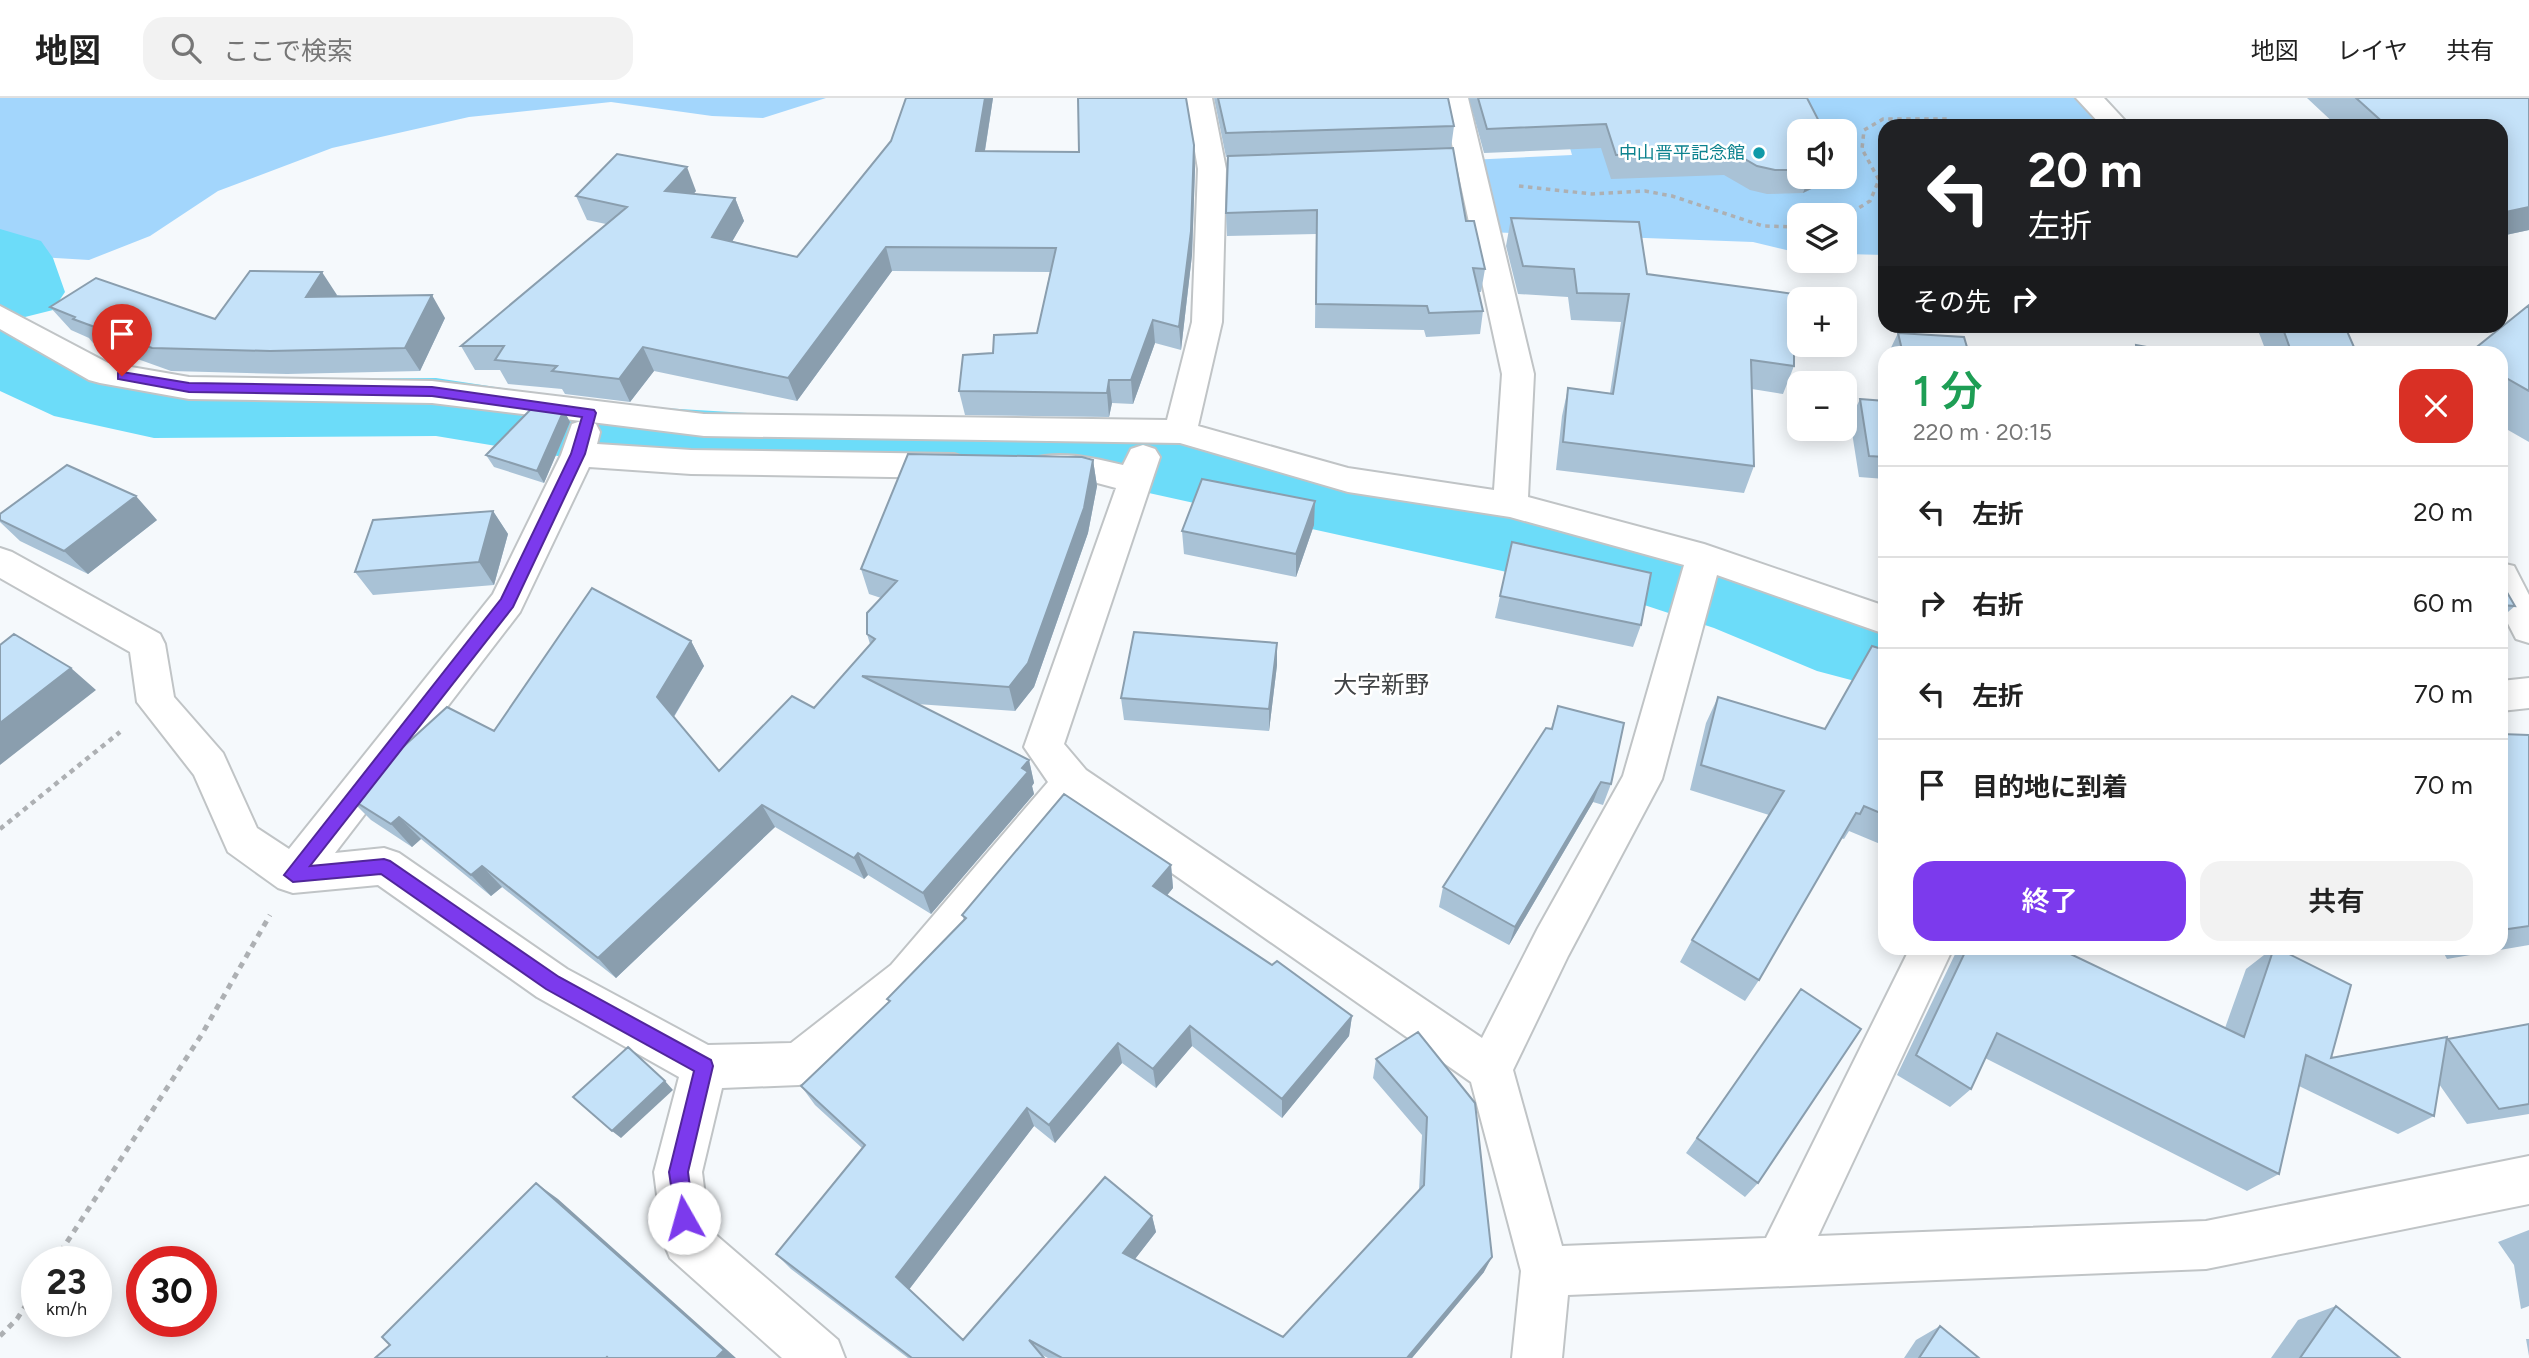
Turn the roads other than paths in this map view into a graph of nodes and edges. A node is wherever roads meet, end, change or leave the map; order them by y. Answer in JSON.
{"nodes":[{"id":1,"x":1199,"y":98,"type":"edge"},
{"id":2,"x":1455,"y":98,"type":"edge"},
{"id":3,"x":2089,"y":98,"type":"edge"},
{"id":4,"x":2110,"y":119,"type":"edge"},
{"id":5,"x":0,"y":316,"type":"edge"},
{"id":6,"x":589,"y":414,"type":"junction"},
{"id":7,"x":1160,"y":433,"type":"junction"},
{"id":8,"x":578,"y":454,"type":"junction"},
{"id":9,"x":1137,"y":481,"type":"junction"},
{"id":10,"x":1510,"y":505,"type":"junction"},
{"id":11,"x":1704,"y":557,"type":"junction"},
{"id":12,"x":0,"y":561,"type":"edge"},
{"id":13,"x":2508,"y":589,"type":"edge"},
{"id":14,"x":1878,"y":618,"type":"edge"},
{"id":15,"x":2529,"y":629,"type":"edge"},
{"id":16,"x":1072,"y":782,"type":"junction"},
{"id":17,"x":293,"y":875,"type":"junction"},
{"id":18,"x":1929,"y":955,"type":"edge"},
{"id":19,"x":704,"y":1066,"type":"junction"},
{"id":20,"x":1490,"y":1069,"type":"junction"},
{"id":21,"x":2529,"y":1180,"type":"edge"},
{"id":22,"x":1780,"y":1262,"type":"junction"},
{"id":23,"x":1545,"y":1270,"type":"junction"},
{"id":24,"x":820,"y":1358,"type":"edge"},
{"id":25,"x":1537,"y":1358,"type":"edge"}],
"edges":[{"from":1,"to":7,"type":"street"},
{"from":2,"to":10,"type":"street"},
{"from":3,"to":4,"type":"street"},
{"from":5,"to":6,"type":"street"},
{"from":6,"to":7,"type":"street"},
{"from":6,"to":8,"type":"street"},
{"from":7,"to":9,"type":"street"},
{"from":7,"to":10,"type":"street"},
{"from":8,"to":9,"type":"street"},
{"from":8,"to":17,"type":"street"},
{"from":9,"to":16,"type":"street"},
{"from":10,"to":11,"type":"street"},
{"from":11,"to":14,"type":"street"},
{"from":11,"to":20,"type":"street"},
{"from":12,"to":17,"type":"street"},
{"from":13,"to":15,"type":"street"},
{"from":16,"to":19,"type":"street"},
{"from":16,"to":20,"type":"street"},
{"from":17,"to":19,"type":"street"},
{"from":18,"to":22,"type":"street"},
{"from":19,"to":24,"type":"street"},
{"from":20,"to":23,"type":"street"},
{"from":21,"to":22,"type":"street"},
{"from":22,"to":23,"type":"street"},
{"from":23,"to":25,"type":"street"}]}
